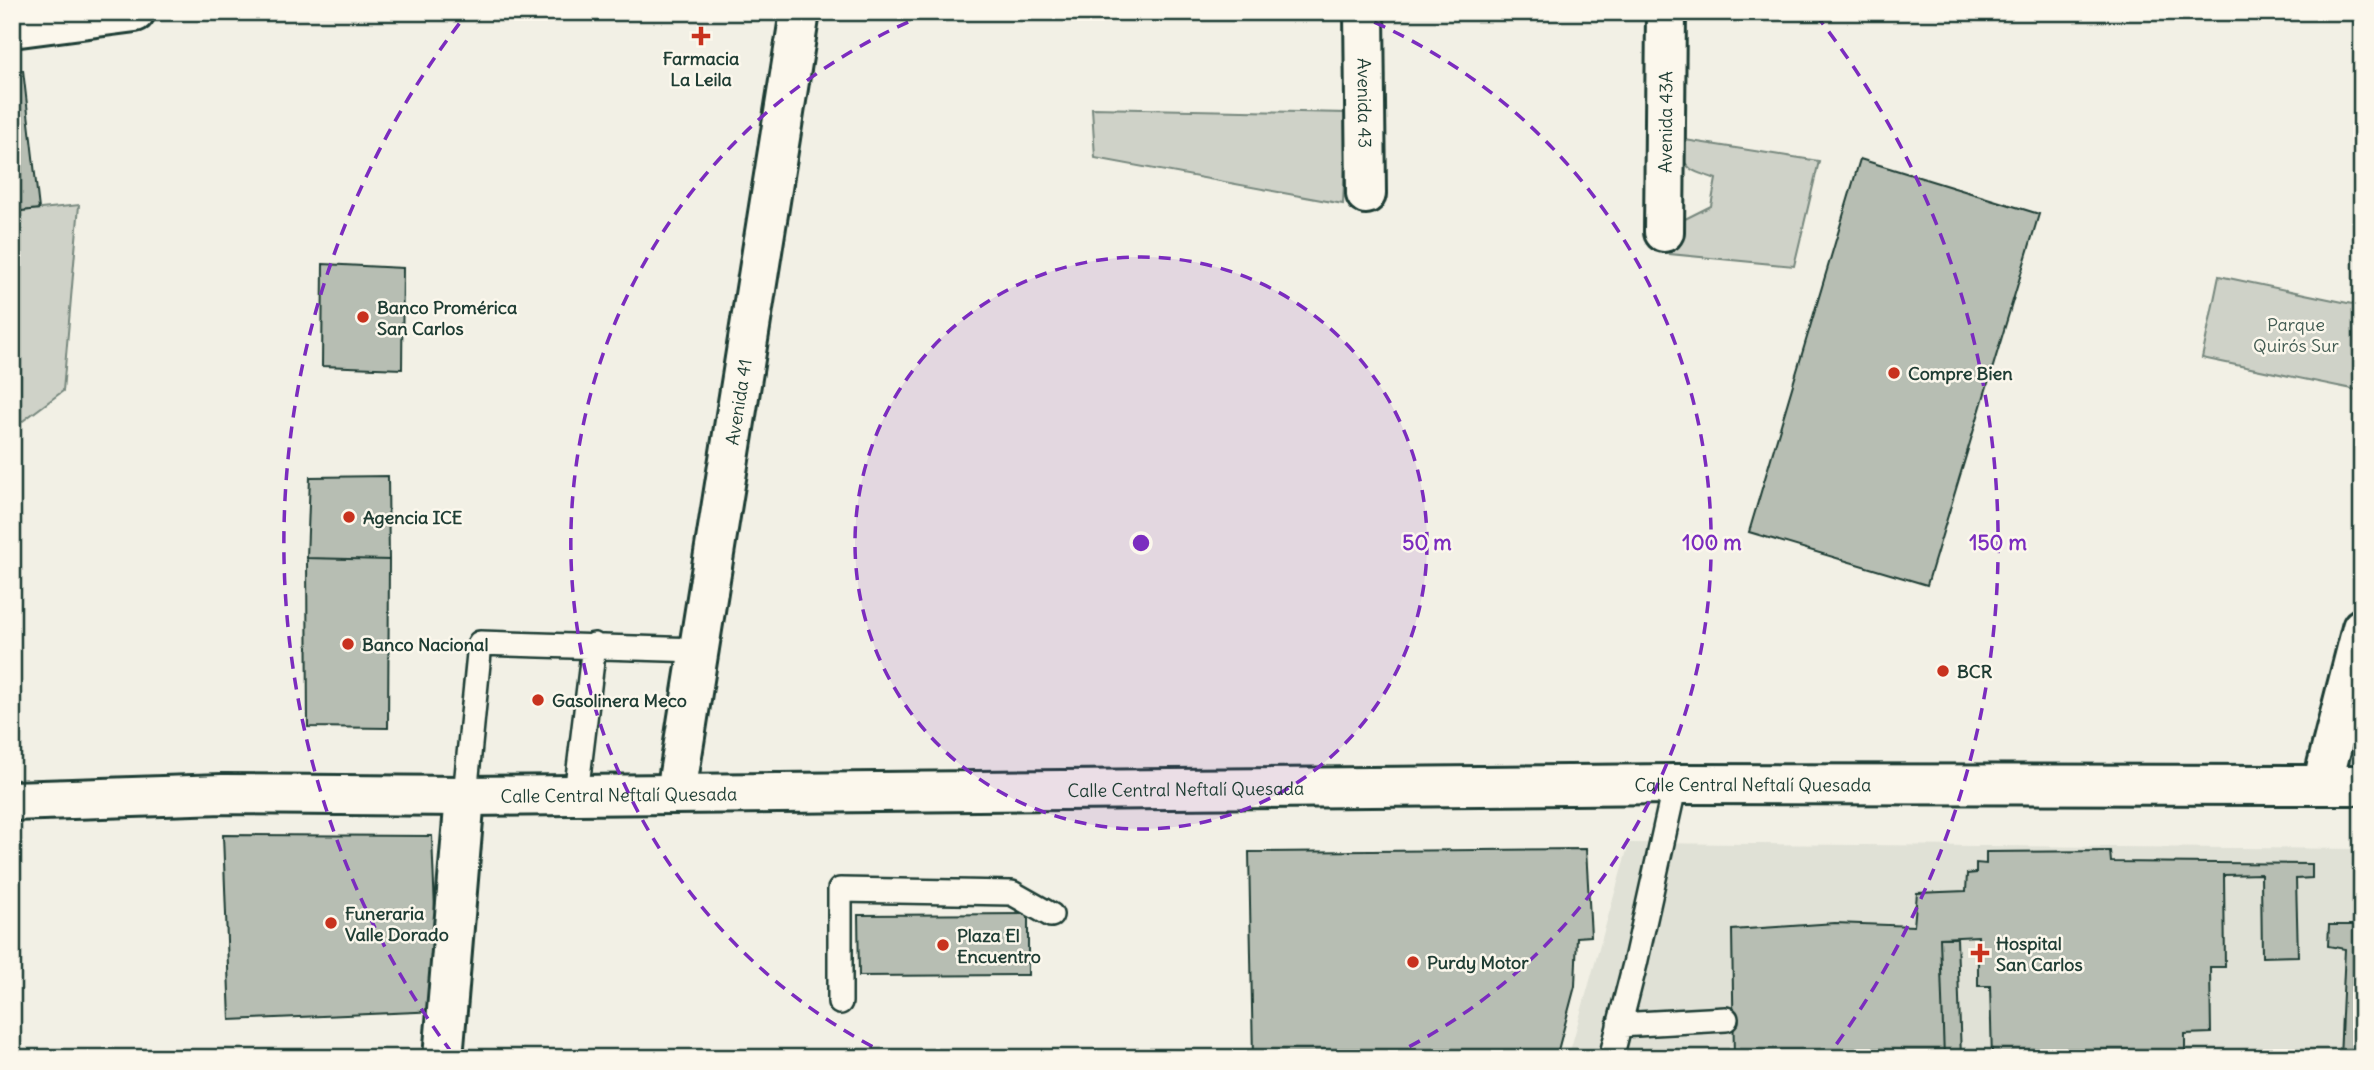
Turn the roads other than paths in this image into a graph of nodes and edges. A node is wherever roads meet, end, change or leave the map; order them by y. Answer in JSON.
{"nodes":[{"id":1,"x":135,"y":12,"type":"edge"},
{"id":2,"x":800,"y":12,"type":"edge"},
{"id":3,"x":1364,"y":12,"type":"edge"},
{"id":4,"x":1666,"y":12,"type":"edge"},
{"id":5,"x":12,"y":28,"type":"edge"},
{"id":6,"x":1366,"y":194,"type":"dead end"},
{"id":7,"x":1664,"y":232,"type":"dead end"},
{"id":8,"x":2362,"y":628,"type":"edge"},
{"id":9,"x":594,"y":645,"type":"junction"},
{"id":10,"x":698,"y":650,"type":"junction"},
{"id":11,"x":1675,"y":785,"type":"junction"},
{"id":12,"x":2322,"y":785,"type":"junction"},
{"id":13,"x":2362,"y":785,"type":"edge"},
{"id":14,"x":676,"y":793,"type":"junction"},
{"id":15,"x":576,"y":794,"type":"junction"},
{"id":16,"x":465,"y":796,"type":"junction"},
{"id":17,"x":12,"y":801,"type":"edge"},
{"id":18,"x":1051,"y":915,"type":"dead end"},
{"id":19,"x":840,"y":1002,"type":"dead end"},
{"id":20,"x":1726,"y":1019,"type":"dead end"},
{"id":21,"x":1619,"y":1025,"type":"junction"},
{"id":22,"x":443,"y":1058,"type":"edge"},
{"id":23,"x":1611,"y":1058,"type":"edge"}],
"edges":[{"from":1,"to":5,"type":"main road"},
{"from":2,"to":10,"type":"main road","name":"Avenida 41"},
{"from":3,"to":6,"type":"main road","name":"Avenida 43"},
{"from":4,"to":7,"type":"main road","name":"Avenida 43A"},
{"from":8,"to":12,"type":"main road"},
{"from":9,"to":10,"type":"lane"},
{"from":9,"to":15,"type":"lane"},
{"from":9,"to":16,"type":"lane"},
{"from":10,"to":14,"type":"main road","name":"Avenida 41"},
{"from":11,"to":12,"type":"main road","name":"Calle Central Neftalí Quesada"},
{"from":11,"to":14,"type":"main road","name":"Calle Central Neftalí Quesada"},
{"from":11,"to":21,"type":"lane"},
{"from":12,"to":13,"type":"main road","name":"Calle Central Neftalí Quesada"},
{"from":14,"to":15,"type":"main road","name":"Calle Central Neftalí Quesada"},
{"from":15,"to":16,"type":"main road","name":"Calle Central Neftalí Quesada"},
{"from":16,"to":17,"type":"main road","name":"Calle Central Neftalí Quesada"},
{"from":16,"to":22,"type":"main road"},
{"from":18,"to":19,"type":"lane"},
{"from":20,"to":21,"type":"lane"},
{"from":21,"to":23,"type":"lane"}]}
